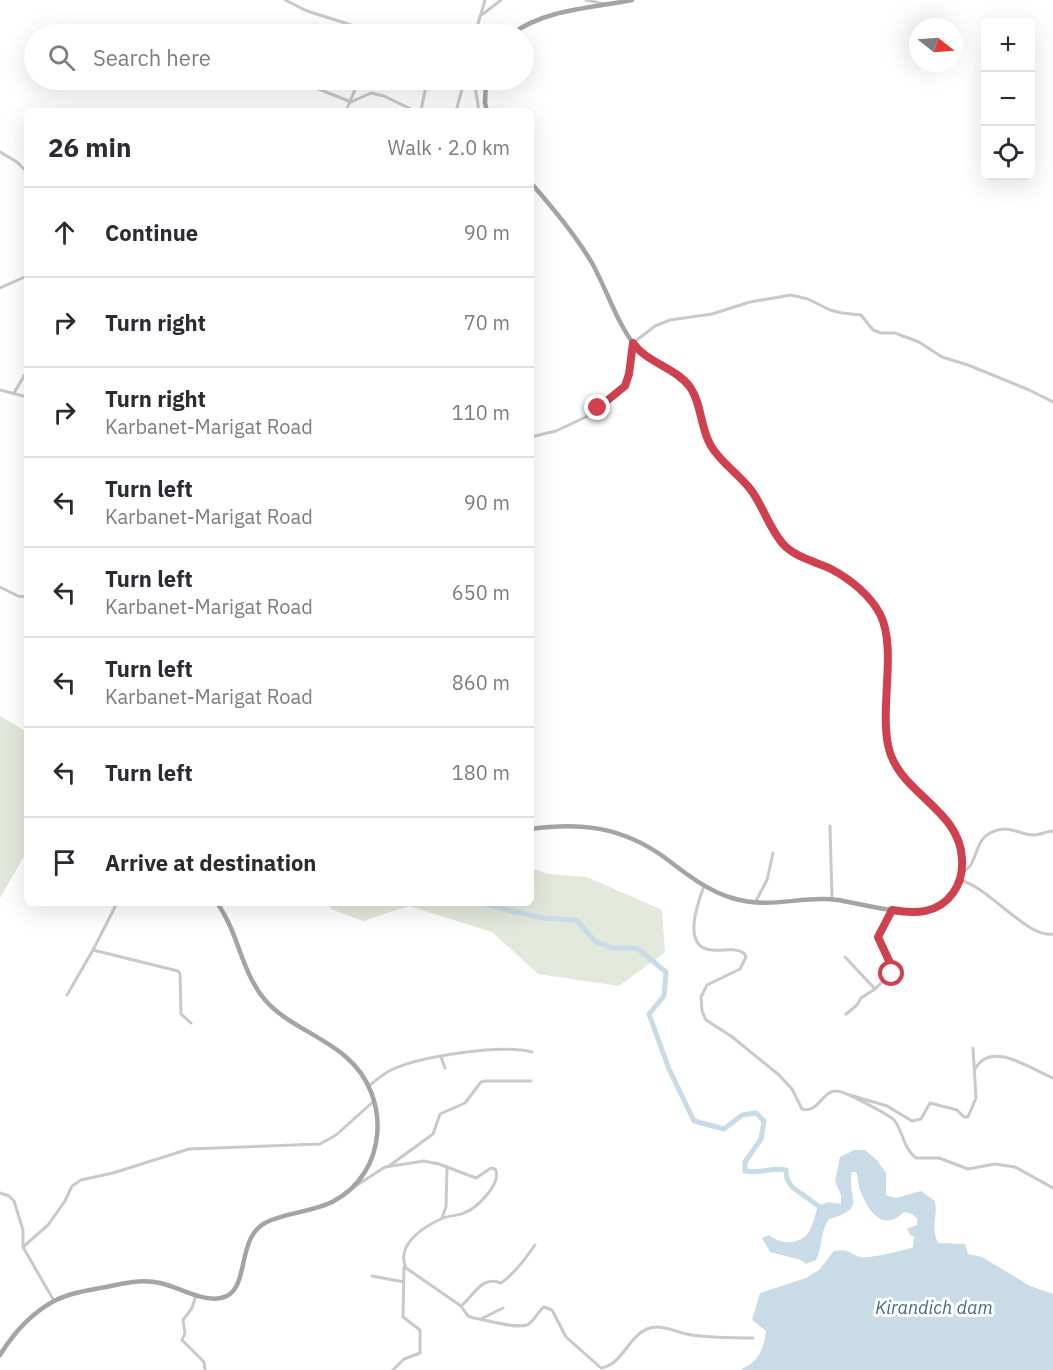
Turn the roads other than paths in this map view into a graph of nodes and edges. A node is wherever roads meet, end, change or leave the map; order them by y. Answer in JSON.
{"nodes":[{"id":1,"x":285,"y":0,"type":"edge"},
{"id":2,"x":485,"y":0,"type":"edge"},
{"id":3,"x":501,"y":0,"type":"edge"},
{"id":4,"x":586,"y":0,"type":"edge"},
{"id":5,"x":632,"y":0,"type":"edge"},
{"id":6,"x":608,"y":5,"type":"junction"},
{"id":7,"x":482,"y":15,"type":"junction"},
{"id":8,"x":345,"y":23,"type":"edge"},
{"id":9,"x":479,"y":24,"type":"edge"},
{"id":10,"x":528,"y":24,"type":"edge"},
{"id":11,"x":321,"y":90,"type":"edge"},
{"id":12,"x":355,"y":90,"type":"edge"},
{"id":13,"x":425,"y":90,"type":"edge"},
{"id":14,"x":462,"y":90,"type":"edge"},
{"id":15,"x":476,"y":90,"type":"edge"},
{"id":16,"x":486,"y":90,"type":"edge"},
{"id":17,"x":351,"y":102,"type":"junction"},
{"id":18,"x":348,"y":108,"type":"edge"},
{"id":19,"x":409,"y":108,"type":"edge"},
{"id":20,"x":422,"y":108,"type":"edge"},
{"id":21,"x":457,"y":108,"type":"edge"},
{"id":22,"x":479,"y":108,"type":"edge"},
{"id":23,"x":486,"y":108,"type":"edge"},
{"id":24,"x":0,"y":152,"type":"edge"},
{"id":25,"x":24,"y":169,"type":"edge"},
{"id":26,"x":534,"y":187,"type":"edge"},
{"id":27,"x":24,"y":277,"type":"edge"},
{"id":28,"x":0,"y":288,"type":"edge"},
{"id":29,"x":633,"y":343,"type":"junction"},
{"id":30,"x":24,"y":376,"type":"edge"},
{"id":31,"x":0,"y":390,"type":"edge"},
{"id":32,"x":14,"y":393,"type":"junction"},
{"id":33,"x":24,"y":396,"type":"edge"},
{"id":34,"x":1053,"y":402,"type":"edge"},
{"id":35,"x":534,"y":436,"type":"edge"},
{"id":36,"x":0,"y":587,"type":"edge"},
{"id":37,"x":24,"y":597,"type":"edge"},
{"id":38,"x":830,"y":826,"type":"dead end"},
{"id":39,"x":534,"y":829,"type":"edge"},
{"id":40,"x":1053,"y":831,"type":"edge"},
{"id":41,"x":773,"y":853,"type":"dead end"},
{"id":42,"x":963,"y":872,"type":"junction"},
{"id":43,"x":960,"y":880,"type":"junction"},
{"id":44,"x":704,"y":886,"type":"junction"},
{"id":45,"x":832,"y":899,"type":"junction"},
{"id":46,"x":755,"y":903,"type":"junction"},
{"id":47,"x":115,"y":906,"type":"edge"},
{"id":48,"x":219,"y":906,"type":"edge"},
{"id":49,"x":892,"y":910,"type":"junction"},
{"id":50,"x":1053,"y":934,"type":"edge"},
{"id":51,"x":93,"y":950,"type":"junction"},
{"id":52,"x":845,"y":957,"type":"dead end"},
{"id":53,"x":875,"y":990,"type":"junction"},
{"id":54,"x":67,"y":995,"type":"dead end"},
{"id":55,"x":846,"y":1014,"type":"dead end"},
{"id":56,"x":191,"y":1023,"type":"dead end"},
{"id":57,"x":973,"y":1048,"type":"dead end"},
{"id":58,"x":532,"y":1052,"type":"dead end"},
{"id":59,"x":441,"y":1057,"type":"junction"},
{"id":60,"x":444,"y":1068,"type":"dead end"},
{"id":61,"x":974,"y":1070,"type":"junction"},
{"id":62,"x":1053,"y":1078,"type":"edge"},
{"id":63,"x":531,"y":1081,"type":"dead end"},
{"id":64,"x":369,"y":1086,"type":"junction"},
{"id":65,"x":845,"y":1094,"type":"junction"},
{"id":66,"x":375,"y":1100,"type":"junction"},
{"id":67,"x":388,"y":1167,"type":"junction"},
{"id":68,"x":447,"y":1167,"type":"junction"},
{"id":69,"x":352,"y":1188,"type":"junction"},
{"id":70,"x":1053,"y":1188,"type":"edge"},
{"id":71,"x":0,"y":1193,"type":"edge"},
{"id":72,"x":441,"y":1219,"type":"junction"},
{"id":73,"x":535,"y":1245,"type":"dead end"},
{"id":74,"x":23,"y":1248,"type":"junction"},
{"id":75,"x":404,"y":1265,"type":"junction"},
{"id":76,"x":372,"y":1276,"type":"dead end"},
{"id":77,"x":404,"y":1282,"type":"junction"},
{"id":78,"x":197,"y":1295,"type":"junction"},
{"id":79,"x":54,"y":1301,"type":"junction"},
{"id":80,"x":461,"y":1306,"type":"junction"},
{"id":81,"x":503,"y":1308,"type":"dead end"},
{"id":82,"x":481,"y":1319,"type":"junction"},
{"id":83,"x":753,"y":1338,"type":"dead end"},
{"id":84,"x":0,"y":1355,"type":"edge"},
{"id":85,"x":205,"y":1370,"type":"edge"},
{"id":86,"x":393,"y":1370,"type":"edge"}],
"edges":[{"from":1,"to":8,"type":"street"},
{"from":2,"to":7,"type":"street"},
{"from":3,"to":7,"type":"street"},
{"from":4,"to":6,"type":"street"},
{"from":5,"to":6,"type":"main road"},
{"from":6,"to":10,"type":"main road"},
{"from":7,"to":9,"type":"street"},
{"from":11,"to":17,"type":"street"},
{"from":12,"to":17,"type":"street"},
{"from":13,"to":20,"type":"street"},
{"from":14,"to":21,"type":"street"},
{"from":15,"to":22,"type":"street"},
{"from":16,"to":23,"type":"main road"},
{"from":17,"to":18,"type":"street"},
{"from":17,"to":19,"type":"street"},
{"from":24,"to":25,"type":"street"},
{"from":26,"to":29,"type":"main road"},
{"from":27,"to":28,"type":"street"},
{"from":29,"to":34,"type":"street"},
{"from":29,"to":35,"type":"street"},
{"from":29,"to":42,"type":"main road"},
{"from":30,"to":32,"type":"street"},
{"from":31,"to":32,"type":"street"},
{"from":32,"to":33,"type":"street"},
{"from":36,"to":37,"type":"street"},
{"from":38,"to":45,"type":"street"},
{"from":39,"to":44,"type":"main road"},
{"from":40,"to":42,"type":"street"},
{"from":41,"to":46,"type":"street"},
{"from":42,"to":43,"type":"main road"},
{"from":43,"to":49,"type":"main road"},
{"from":43,"to":50,"type":"street"},
{"from":44,"to":46,"type":"main road"},
{"from":44,"to":65,"type":"street"},
{"from":45,"to":46,"type":"main road"},
{"from":45,"to":49,"type":"main road"},
{"from":47,"to":51,"type":"street"},
{"from":48,"to":64,"type":"main road"},
{"from":49,"to":53,"type":"street"},
{"from":51,"to":54,"type":"street"},
{"from":51,"to":56,"type":"street"},
{"from":52,"to":53,"type":"street"},
{"from":53,"to":55,"type":"street"},
{"from":57,"to":61,"type":"street"},
{"from":58,"to":59,"type":"street"},
{"from":59,"to":60,"type":"street"},
{"from":59,"to":64,"type":"street"},
{"from":61,"to":62,"type":"street"},
{"from":61,"to":65,"type":"street"},
{"from":63,"to":67,"type":"street"},
{"from":64,"to":66,"type":"main road"},
{"from":65,"to":70,"type":"street"},
{"from":66,"to":69,"type":"main road"},
{"from":66,"to":74,"type":"street"},
{"from":67,"to":68,"type":"street"},
{"from":67,"to":69,"type":"street"},
{"from":68,"to":72,"type":"street"},
{"from":68,"to":72,"type":"street"},
{"from":69,"to":78,"type":"main road"},
{"from":71,"to":74,"type":"street"},
{"from":72,"to":75,"type":"street"},
{"from":73,"to":80,"type":"street"},
{"from":74,"to":79,"type":"street"},
{"from":75,"to":77,"type":"street"},
{"from":75,"to":80,"type":"street"},
{"from":76,"to":77,"type":"street"},
{"from":77,"to":86,"type":"street"},
{"from":78,"to":79,"type":"main road"},
{"from":78,"to":85,"type":"street"},
{"from":79,"to":84,"type":"main road"},
{"from":80,"to":82,"type":"street"},
{"from":81,"to":82,"type":"street"},
{"from":82,"to":83,"type":"street"}]}
